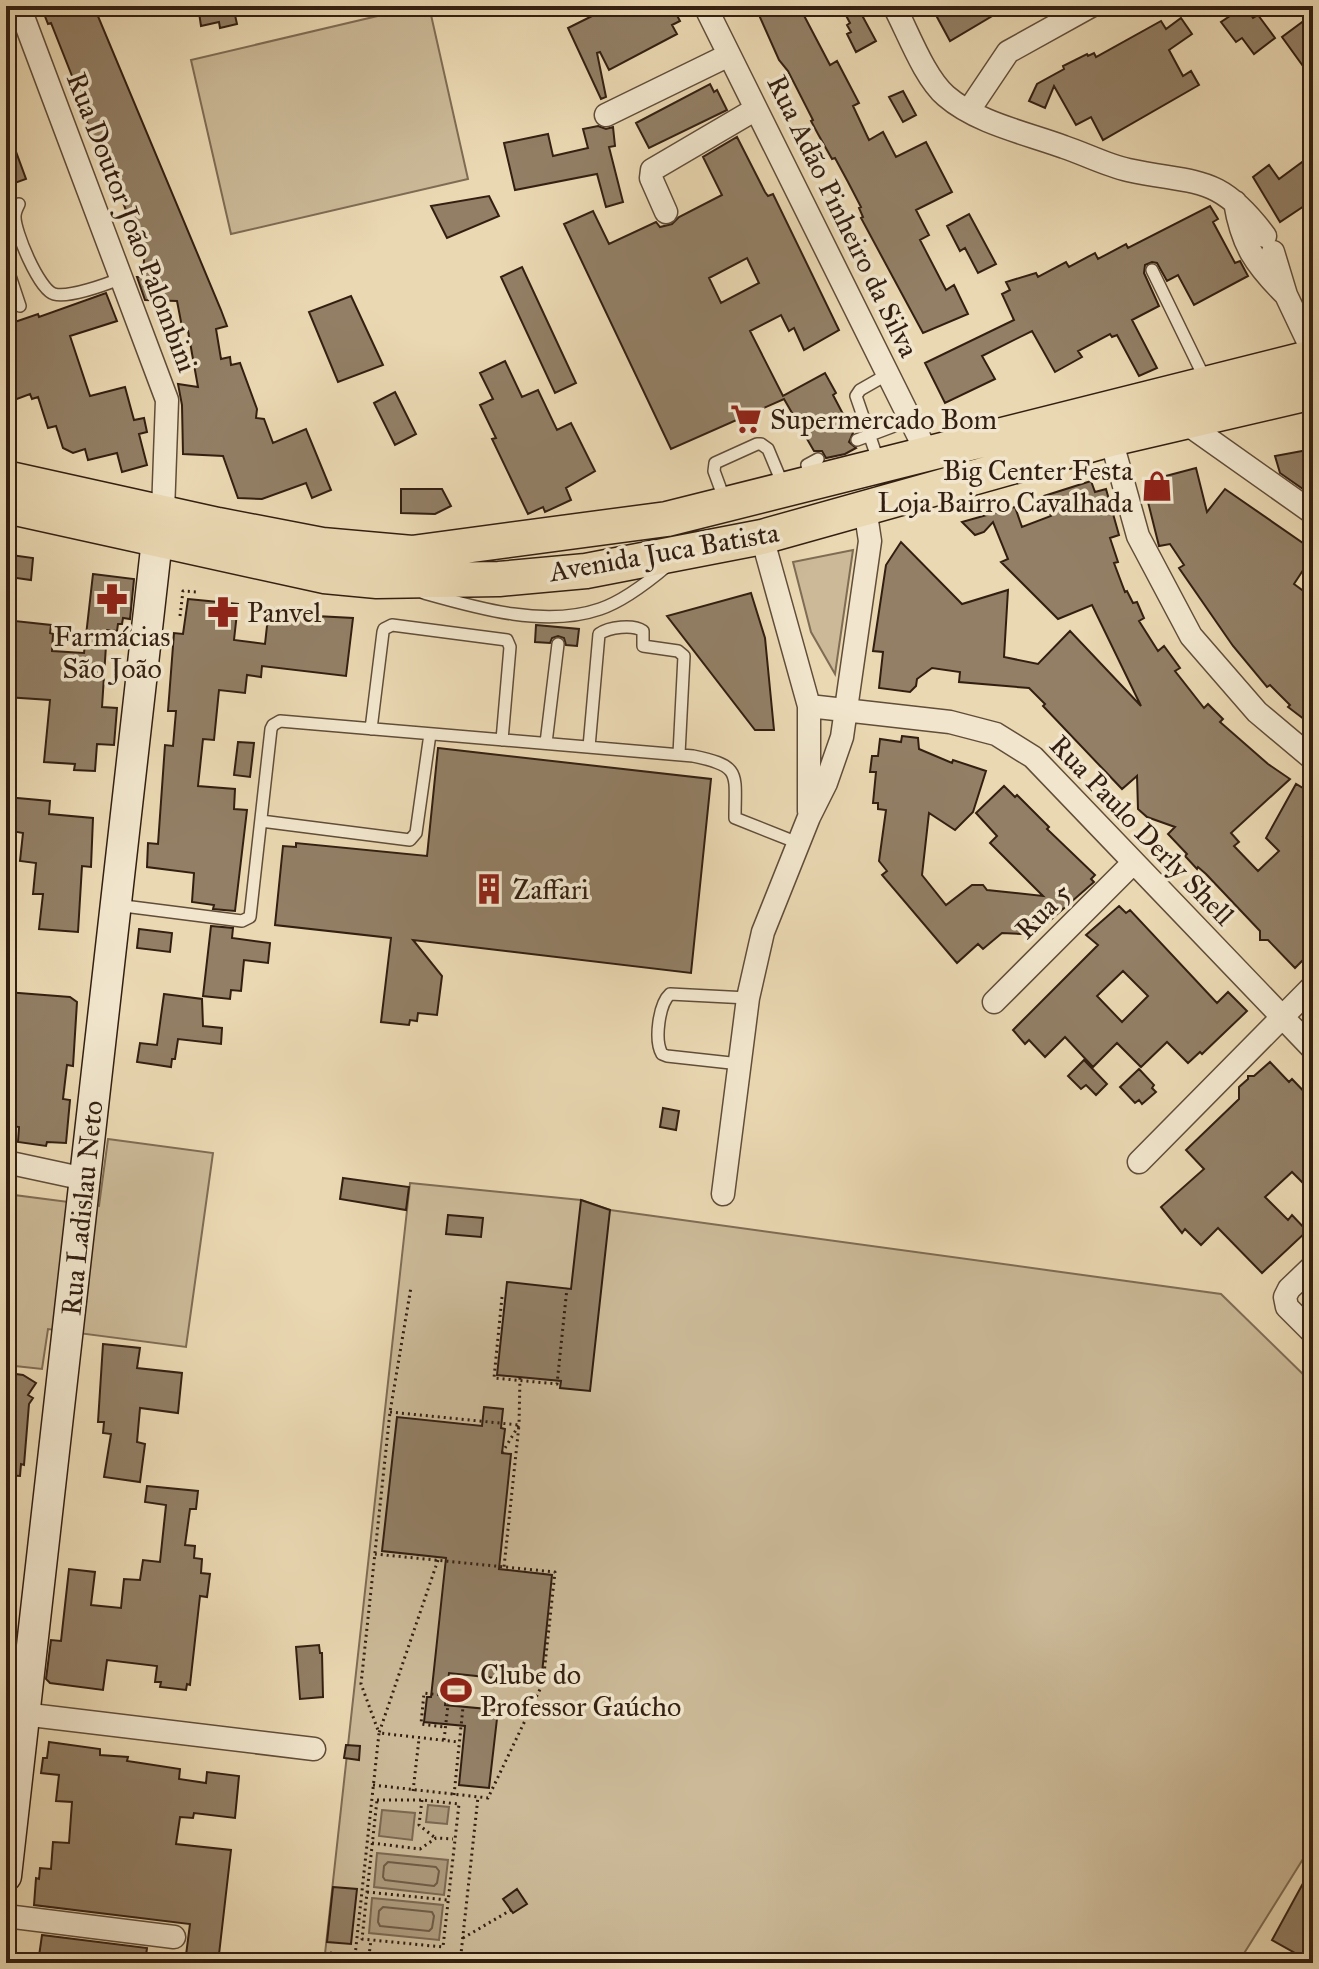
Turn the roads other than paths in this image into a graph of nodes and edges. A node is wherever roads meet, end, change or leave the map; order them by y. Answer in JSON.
{"nodes":[{"id":1,"x":19,"y":6,"type":"edge"},
{"id":2,"x":705,"y":6,"type":"edge"},
{"id":3,"x":894,"y":6,"type":"edge"},
{"id":4,"x":1091,"y":6,"type":"edge"},
{"id":5,"x":729,"y":55,"type":"junction"},
{"id":6,"x":756,"y":109,"type":"junction"},
{"id":7,"x":969,"y":110,"type":"junction"},
{"id":8,"x":606,"y":115,"type":"dead end"},
{"id":9,"x":1235,"y":202,"type":"junction"},
{"id":10,"x":19,"y":204,"type":"dead end"},
{"id":11,"x":666,"y":212,"type":"dead end"},
{"id":12,"x":6,"y":264,"type":"edge"},
{"id":13,"x":1152,"y":270,"type":"dead end"},
{"id":14,"x":122,"y":278,"type":"junction"},
{"id":15,"x":1286,"y":295,"type":"junction"},
{"id":16,"x":20,"y":306,"type":"dead end"},
{"id":17,"x":1313,"y":354,"type":"edge"},
{"id":18,"x":888,"y":374,"type":"junction"},
{"id":19,"x":1207,"y":383,"type":"junction"},
{"id":20,"x":1313,"y":392,"type":"edge"},
{"id":21,"x":910,"y":420,"type":"junction"},
{"id":22,"x":1183,"y":421,"type":"junction"},
{"id":23,"x":1111,"y":439,"type":"junction"},
{"id":24,"x":857,"y":440,"type":"dead end"},
{"id":25,"x":875,"y":450,"type":"junction"},
{"id":26,"x":927,"y":453,"type":"junction"},
{"id":27,"x":805,"y":477,"type":"junction"},
{"id":28,"x":6,"y":478,"type":"edge"},
{"id":29,"x":727,"y":504,"type":"junction"},
{"id":30,"x":6,"y":506,"type":"edge"},
{"id":31,"x":865,"y":508,"type":"junction"},
{"id":32,"x":1313,"y":513,"type":"edge"},
{"id":33,"x":160,"y":526,"type":"junction"},
{"id":34,"x":762,"y":537,"type":"junction"},
{"id":35,"x":684,"y":552,"type":"junction"},
{"id":36,"x":377,"y":581,"type":"junction"},
{"id":37,"x":558,"y":644,"type":"dead end"},
{"id":38,"x":809,"y":706,"type":"junction"},
{"id":39,"x":846,"y":709,"type":"junction"},
{"id":40,"x":371,"y":729,"type":"junction"},
{"id":41,"x":430,"y":734,"type":"junction"},
{"id":42,"x":502,"y":740,"type":"junction"},
{"id":43,"x":546,"y":743,"type":"junction"},
{"id":44,"x":589,"y":747,"type":"junction"},
{"id":45,"x":679,"y":754,"type":"junction"},
{"id":46,"x":1313,"y":759,"type":"edge"},
{"id":47,"x":809,"y":817,"type":"junction"},
{"id":48,"x":261,"y":821,"type":"junction"},
{"id":49,"x":798,"y":843,"type":"junction"},
{"id":50,"x":1133,"y":863,"type":"junction"},
{"id":51,"x":116,"y":905,"type":"junction"},
{"id":52,"x":1313,"y":986,"type":"edge"},
{"id":53,"x":748,"y":998,"type":"junction"},
{"id":54,"x":994,"y":1002,"type":"dead end"},
{"id":55,"x":1282,"y":1018,"type":"junction"},
{"id":56,"x":1313,"y":1049,"type":"edge"},
{"id":57,"x":740,"y":1064,"type":"junction"},
{"id":58,"x":6,"y":1162,"type":"edge"},
{"id":59,"x":1139,"y":1162,"type":"dead end"},
{"id":60,"x":85,"y":1179,"type":"junction"},
{"id":61,"x":723,"y":1194,"type":"dead end"},
{"id":62,"x":1313,"y":1266,"type":"edge"},
{"id":63,"x":1313,"y":1333,"type":"edge"},
{"id":64,"x":15,"y":1714,"type":"edge"},
{"id":65,"x":314,"y":1749,"type":"dead end"},
{"id":66,"x":6,"y":1876,"type":"edge"},
{"id":67,"x":6,"y":1916,"type":"edge"},
{"id":68,"x":174,"y":1937,"type":"dead end"}],
"edges":[{"from":1,"to":14,"type":"street","name":"Rua Doutor João Palombini"},
{"from":2,"to":5,"type":"street","name":"Rua Adão Pinheiro da Silva"},
{"from":3,"to":7,"type":"street"},
{"from":4,"to":7,"type":"street"},
{"from":5,"to":6,"type":"street","name":"Rua Adão Pinheiro da Silva"},
{"from":5,"to":8,"type":"street"},
{"from":6,"to":11,"type":"street"},
{"from":6,"to":18,"type":"street","name":"Rua Adão Pinheiro da Silva"},
{"from":7,"to":9,"type":"street"},
{"from":9,"to":15,"type":"street"},
{"from":9,"to":15,"type":"street"},
{"from":10,"to":14,"type":"lane"},
{"from":12,"to":16,"type":"lane"},
{"from":13,"to":19,"type":"lane"},
{"from":14,"to":33,"type":"street","name":"Rua Doutor João Palombini"},
{"from":15,"to":17,"type":"street"},
{"from":17,"to":19,"type":"main road","name":"Avenida Juca Batista"},
{"from":18,"to":21,"type":"street","name":"Rua Adão Pinheiro da Silva"},
{"from":18,"to":25,"type":"lane"},
{"from":19,"to":26,"type":"main road","name":"Avenida Juca Batista"},
{"from":20,"to":22,"type":"main road","name":"Avenida Juca Batista"},
{"from":21,"to":25,"type":"lane"},
{"from":21,"to":26,"type":"street","name":"Rua Adão Pinheiro da Silva"},
{"from":22,"to":23,"type":"main road","name":"Avenida Juca Batista"},
{"from":22,"to":32,"type":"street"},
{"from":23,"to":31,"type":"main road","name":"Avenida Juca Batista"},
{"from":23,"to":46,"type":"street"},
{"from":24,"to":25,"type":"lane"},
{"from":25,"to":26,"type":"main road","name":"Avenida Juca Batista"},
{"from":25,"to":27,"type":"main road","name":"Avenida Juca Batista"},
{"from":27,"to":29,"type":"main road","name":"Avenida Juca Batista"},
{"from":27,"to":29,"type":"lane"},
{"from":28,"to":33,"type":"main road","name":"Avenida Juca Batista"},
{"from":29,"to":33,"type":"main road","name":"Avenida Juca Batista"},
{"from":30,"to":33,"type":"main road","name":"Avenida Juca Batista"},
{"from":31,"to":34,"type":"main road","name":"Avenida Juca Batista"},
{"from":31,"to":39,"type":"street"},
{"from":33,"to":36,"type":"main road","name":"Avenida Juca Batista"},
{"from":33,"to":51,"type":"street","name":"Rua Ladislau Neto"},
{"from":34,"to":35,"type":"main road","name":"Avenida Juca Batista"},
{"from":34,"to":38,"type":"street"},
{"from":35,"to":36,"type":"main road","name":"Avenida Juca Batista"},
{"from":35,"to":36,"type":"lane"},
{"from":37,"to":43,"type":"lane"},
{"from":38,"to":39,"type":"street","name":"Rua Paulo Derly Shell"},
{"from":38,"to":47,"type":"street"},
{"from":39,"to":47,"type":"street"},
{"from":39,"to":50,"type":"street","name":"Rua Paulo Derly Shell"},
{"from":40,"to":41,"type":"lane"},
{"from":40,"to":42,"type":"lane"},
{"from":40,"to":48,"type":"lane"},
{"from":41,"to":42,"type":"lane"},
{"from":41,"to":48,"type":"lane"},
{"from":42,"to":43,"type":"lane"},
{"from":43,"to":44,"type":"lane"},
{"from":44,"to":45,"type":"lane"},
{"from":44,"to":45,"type":"lane"},
{"from":45,"to":49,"type":"lane"},
{"from":47,"to":49,"type":"street"},
{"from":48,"to":51,"type":"lane"},
{"from":49,"to":53,"type":"street"},
{"from":50,"to":54,"type":"street","name":"Rua 5"},
{"from":50,"to":55,"type":"street","name":"Rua Paulo Derly Shell"},
{"from":51,"to":60,"type":"street","name":"Rua Ladislau Neto"},
{"from":52,"to":55,"type":"street"},
{"from":53,"to":57,"type":"street"},
{"from":53,"to":57,"type":"lane"},
{"from":55,"to":56,"type":"street","name":"Rua Paulo Derly Shell"},
{"from":55,"to":59,"type":"street"},
{"from":57,"to":61,"type":"street"},
{"from":58,"to":60,"type":"street"},
{"from":60,"to":64,"type":"street","name":"Rua Ladislau Neto"},
{"from":62,"to":63,"type":"street"},
{"from":64,"to":65,"type":"street"},
{"from":64,"to":66,"type":"street","name":"Rua Ladislau Neto"},
{"from":67,"to":68,"type":"street"}]}
